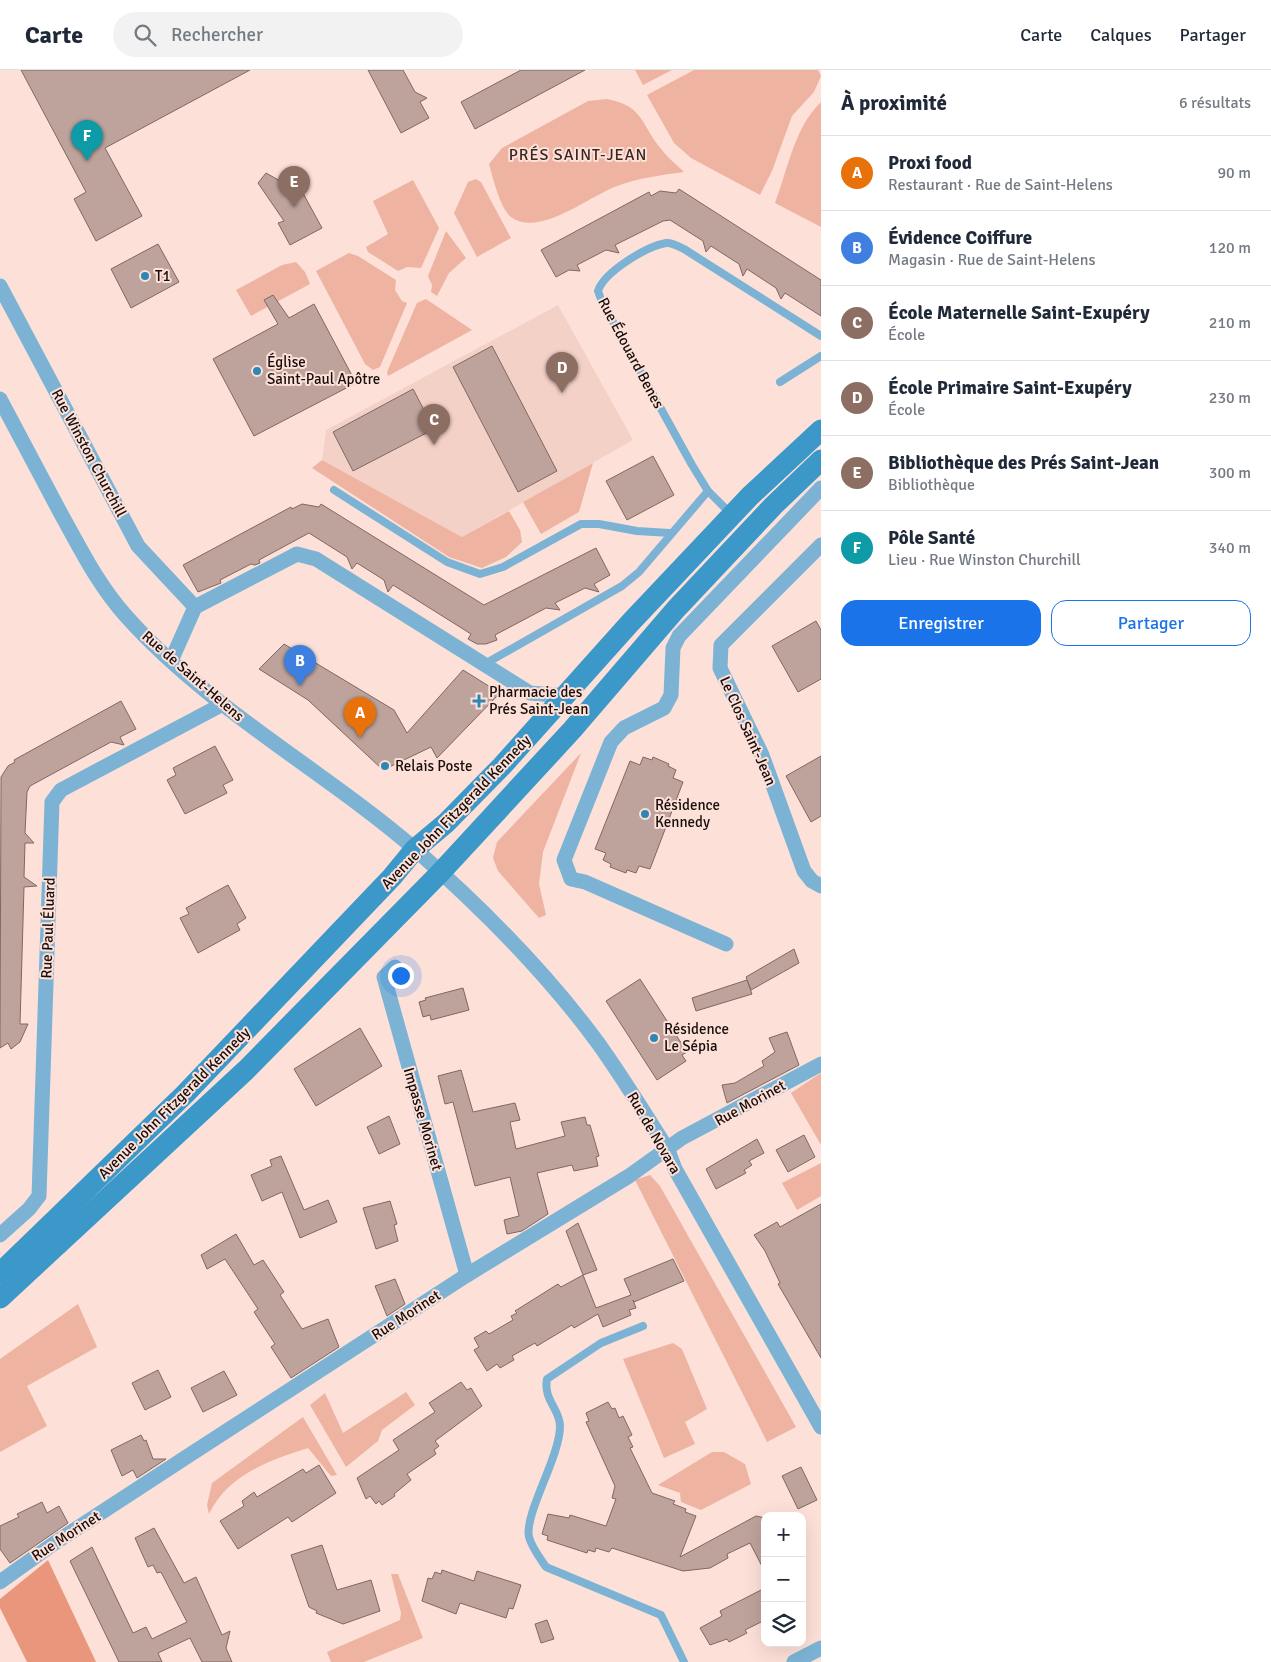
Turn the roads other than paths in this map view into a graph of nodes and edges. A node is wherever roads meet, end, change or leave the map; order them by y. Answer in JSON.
{"nodes":[{"id":1,"x":0,"y":286,"type":"edge"},
{"id":2,"x":821,"y":336,"type":"edge"},
{"id":3,"x":821,"y":356,"type":"edge"},
{"id":4,"x":780,"y":382,"type":"dead end"},
{"id":5,"x":0,"y":399,"type":"edge"},
{"id":6,"x":821,"y":430,"type":"edge"},
{"id":7,"x":821,"y":460,"type":"edge"},
{"id":8,"x":821,"y":488,"type":"edge"},
{"id":9,"x":334,"y":490,"type":"dead end"},
{"id":10,"x":708,"y":491,"type":"junction"},
{"id":11,"x":732,"y":515,"type":"junction"},
{"id":12,"x":670,"y":533,"type":"junction"},
{"id":13,"x":821,"y":545,"type":"edge"},
{"id":14,"x":195,"y":608,"type":"junction"},
{"id":15,"x":171,"y":661,"type":"junction"},
{"id":16,"x":483,"y":665,"type":"junction"},
{"id":17,"x":566,"y":696,"type":"junction"},
{"id":18,"x":223,"y":704,"type":"junction"},
{"id":19,"x":415,"y":849,"type":"junction"},
{"id":20,"x":440,"y":873,"type":"junction"},
{"id":21,"x":821,"y":886,"type":"edge"},
{"id":22,"x":726,"y":944,"type":"dead end"},
{"id":23,"x":395,"y":967,"type":"dead end"},
{"id":24,"x":821,"y":1064,"type":"edge"},
{"id":25,"x":668,"y":1150,"type":"junction"},
{"id":26,"x":0,"y":1235,"type":"edge"},
{"id":27,"x":0,"y":1273,"type":"edge"},
{"id":28,"x":467,"y":1275,"type":"junction"},
{"id":29,"x":0,"y":1298,"type":"edge"},
{"id":30,"x":643,"y":1326,"type":"dead end"},
{"id":31,"x":821,"y":1427,"type":"edge"},
{"id":32,"x":0,"y":1582,"type":"edge"},
{"id":33,"x":821,"y":1648,"type":"edge"},
{"id":34,"x":684,"y":1662,"type":"edge"},
{"id":35,"x":794,"y":1662,"type":"edge"}],
"edges":[{"from":1,"to":14,"type":"street","name":"Rue Winston Churchill"},
{"from":2,"to":10,"type":"lane","name":"Rue Édouard Benes"},
{"from":3,"to":4,"type":"lane"},
{"from":5,"to":15,"type":"street","name":"Rue de Saint-Helens"},
{"from":6,"to":11,"type":"main road","name":"Avenue John Fitzgerald Kennedy"},
{"from":7,"to":20,"type":"main road","name":"Avenue John Fitzgerald Kennedy"},
{"from":8,"to":22,"type":"street"},
{"from":9,"to":12,"type":"lane"},
{"from":10,"to":11,"type":"lane","name":"Rue Édouard Benes"},
{"from":10,"to":12,"type":"lane"},
{"from":11,"to":17,"type":"main road","name":"Avenue John Fitzgerald Kennedy"},
{"from":12,"to":16,"type":"lane"},
{"from":13,"to":21,"type":"street","name":"Le Clos Saint-Jean"},
{"from":14,"to":15,"type":"street"},
{"from":14,"to":16,"type":"street"},
{"from":15,"to":18,"type":"street","name":"Rue de Saint-Helens"},
{"from":16,"to":17,"type":"street"},
{"from":17,"to":19,"type":"main road","name":"Avenue John Fitzgerald Kennedy"},
{"from":18,"to":19,"type":"street","name":"Rue de Saint-Helens"},
{"from":18,"to":26,"type":"street","name":"Rue Paul Éluard"},
{"from":19,"to":20,"type":"street","name":"Rue de Saint-Helens"},
{"from":19,"to":27,"type":"main road","name":"Avenue John Fitzgerald Kennedy"},
{"from":20,"to":25,"type":"street","name":"Rue de Novara"},
{"from":20,"to":29,"type":"main road","name":"Avenue John Fitzgerald Kennedy"},
{"from":23,"to":28,"type":"street","name":"Impasse Morinet"},
{"from":24,"to":25,"type":"street","name":"Rue Morinet"},
{"from":25,"to":28,"type":"street","name":"Rue Morinet"},
{"from":25,"to":31,"type":"street","name":"Rue de Novara"},
{"from":28,"to":32,"type":"street","name":"Rue Morinet"},
{"from":30,"to":34,"type":"lane"},
{"from":33,"to":35,"type":"street"}]}
